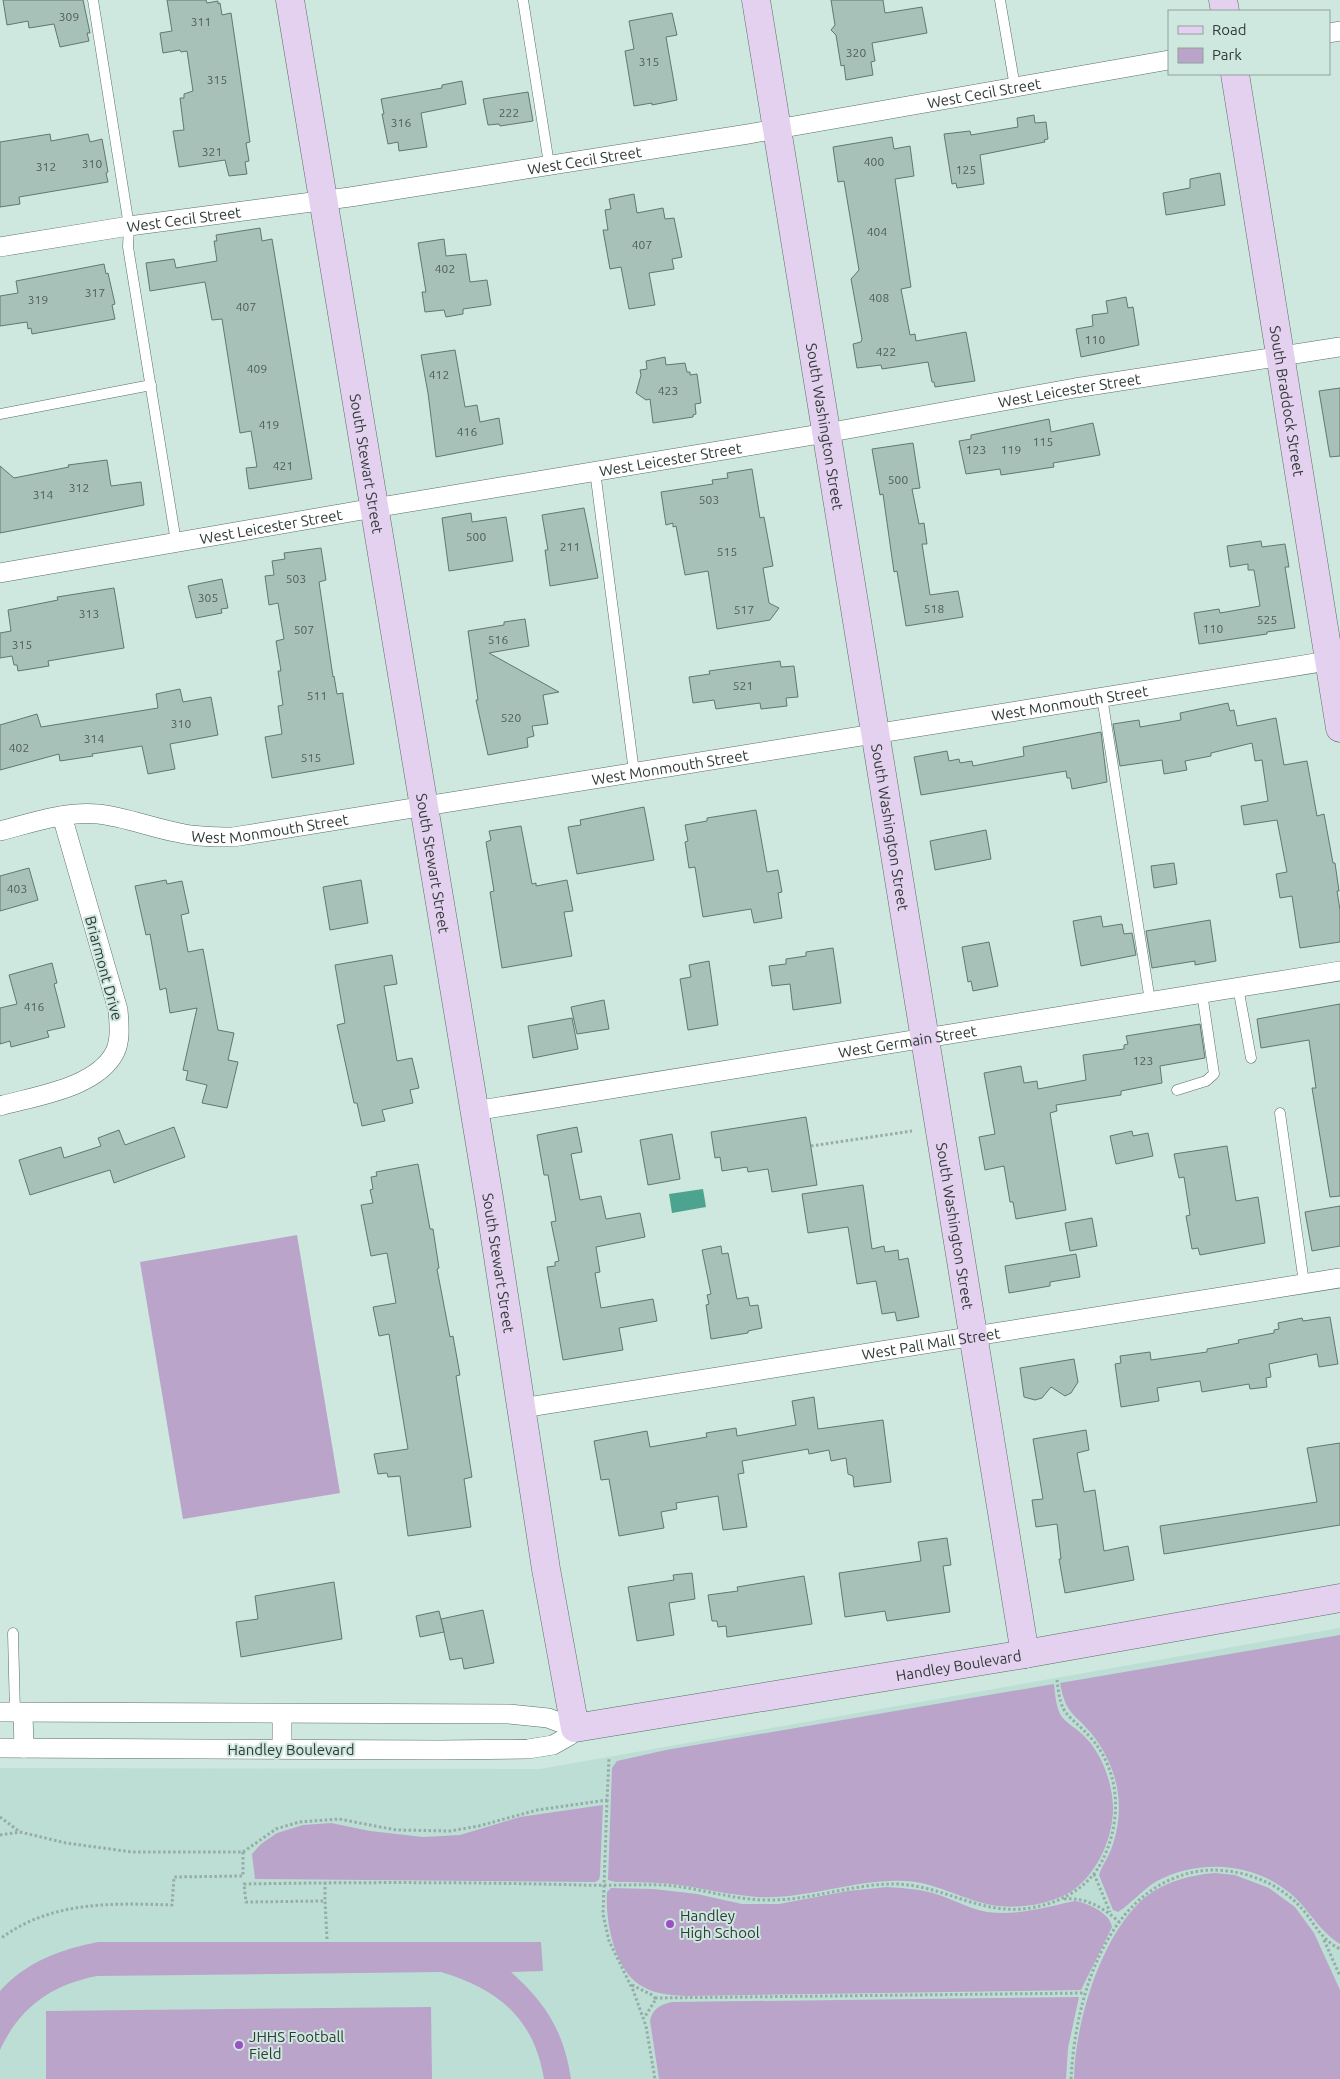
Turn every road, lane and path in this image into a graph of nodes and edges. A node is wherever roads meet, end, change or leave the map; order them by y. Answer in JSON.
{"nodes":[{"id":1,"x":93,"y":0,"type":"edge"},
{"id":2,"x":290,"y":0,"type":"edge"},
{"id":3,"x":523,"y":0,"type":"edge"},
{"id":4,"x":756,"y":0,"type":"edge"},
{"id":5,"x":1000,"y":0,"type":"edge"},
{"id":6,"x":1168,"y":60,"type":"edge"},
{"id":7,"x":1235,"y":75,"type":"edge"},
{"id":8,"x":1014,"y":87,"type":"junction"},
{"id":9,"x":777,"y":128,"type":"junction"},
{"id":10,"x":549,"y":164,"type":"junction"},
{"id":11,"x":323,"y":200,"type":"junction"},
{"id":12,"x":130,"y":226,"type":"junction"},
{"id":13,"x":0,"y":247,"type":"edge"},
{"id":14,"x":1340,"y":347,"type":"edge"},
{"id":15,"x":1280,"y":356,"type":"junction"},
{"id":16,"x":151,"y":385,"type":"junction"},
{"id":17,"x":0,"y":414,"type":"edge"},
{"id":18,"x":826,"y":433,"type":"junction"},
{"id":19,"x":595,"y":471,"type":"junction"},
{"id":20,"x":374,"y":508,"type":"junction"},
{"id":21,"x":176,"y":542,"type":"junction"},
{"id":22,"x":0,"y":573,"type":"edge"},
{"id":23,"x":1335,"y":660,"type":"edge"},
{"id":24,"x":1102,"y":698,"type":"junction"},
{"id":25,"x":1340,"y":728,"type":"edge"},
{"id":26,"x":875,"y":734,"type":"junction"},
{"id":27,"x":634,"y":772,"type":"junction"},
{"id":28,"x":423,"y":806,"type":"junction"},
{"id":29,"x":62,"y":816,"type":"junction"},
{"id":30,"x":0,"y":831,"type":"edge"},
{"id":31,"x":1340,"y":971,"type":"edge"},
{"id":32,"x":1238,"y":987,"type":"junction"},
{"id":33,"x":1202,"y":993,"type":"junction"},
{"id":34,"x":1150,"y":1002,"type":"junction"},
{"id":35,"x":925,"y":1038,"type":"junction"},
{"id":36,"x":1251,"y":1058,"type":"dead end"},
{"id":37,"x":1177,"y":1090,"type":"dead end"},
{"id":38,"x":0,"y":1106,"type":"edge"},
{"id":39,"x":474,"y":1111,"type":"junction"},
{"id":40,"x":1280,"y":1113,"type":"dead end"},
{"id":41,"x":912,"y":1131,"type":"dead end"},
{"id":42,"x":811,"y":1146,"type":"dead end"},
{"id":43,"x":1340,"y":1278,"type":"edge"},
{"id":44,"x":1304,"y":1283,"type":"junction"},
{"id":45,"x":973,"y":1336,"type":"junction"},
{"id":46,"x":522,"y":1408,"type":"junction"},
{"id":47,"x":1340,"y":1598,"type":"edge"},
{"id":48,"x":13,"y":1633,"type":"dead end"},
{"id":49,"x":1025,"y":1654,"type":"junction"},
{"id":50,"x":1057,"y":1680,"type":"dead end"},
{"id":51,"x":13,"y":1713,"type":"edge"},
{"id":52,"x":282,"y":1714,"type":"junction"},
{"id":53,"x":575,"y":1728,"type":"junction"},
{"id":54,"x":0,"y":1748,"type":"edge"},
{"id":55,"x":24,"y":1748,"type":"junction"},
{"id":56,"x":282,"y":1748,"type":"junction"},
{"id":57,"x":609,"y":1758,"type":"dead end"},
{"id":58,"x":607,"y":1800,"type":"junction"},
{"id":59,"x":0,"y":1817,"type":"edge"},
{"id":60,"x":20,"y":1832,"type":"junction"},
{"id":61,"x":0,"y":1835,"type":"edge"},
{"id":62,"x":243,"y":1852,"type":"junction"},
{"id":63,"x":1094,"y":1873,"type":"junction"},
{"id":64,"x":325,"y":1882,"type":"junction"},
{"id":65,"x":603,"y":1886,"type":"junction"},
{"id":66,"x":1061,"y":1900,"type":"junction"},
{"id":67,"x":326,"y":1901,"type":"junction"},
{"id":68,"x":1110,"y":1913,"type":"junction"},
{"id":69,"x":1119,"y":1922,"type":"junction"},
{"id":70,"x":1323,"y":1937,"type":"junction"},
{"id":71,"x":0,"y":1939,"type":"edge"},
{"id":72,"x":327,"y":1939,"type":"dead end"},
{"id":73,"x":1340,"y":1949,"type":"edge"},
{"id":74,"x":1340,"y":1976,"type":"edge"},
{"id":75,"x":630,"y":1984,"type":"junction"},
{"id":76,"x":1085,"y":1993,"type":"junction"},
{"id":77,"x":655,"y":1998,"type":"junction"},
{"id":78,"x":644,"y":2019,"type":"junction"},
{"id":79,"x":655,"y":2079,"type":"edge"},
{"id":80,"x":1070,"y":2079,"type":"edge"}],
"edges":[{"from":1,"to":12,"type":"lane"},
{"from":2,"to":11,"type":"street","name":"South Stewart Street"},
{"from":3,"to":10,"type":"lane"},
{"from":4,"to":9,"type":"street","name":"South Washington Street"},
{"from":5,"to":8,"type":"lane"},
{"from":6,"to":8,"type":"street","name":"West Cecil Street"},
{"from":7,"to":15,"type":"street","name":"South Braddock Street"},
{"from":8,"to":9,"type":"street","name":"West Cecil Street"},
{"from":9,"to":10,"type":"street","name":"West Cecil Street"},
{"from":9,"to":18,"type":"street","name":"South Washington Street"},
{"from":10,"to":11,"type":"street","name":"West Cecil Street"},
{"from":11,"to":12,"type":"street","name":"West Cecil Street"},
{"from":11,"to":20,"type":"street","name":"South Stewart Street"},
{"from":12,"to":13,"type":"street","name":"West Cecil Street"},
{"from":12,"to":16,"type":"lane"},
{"from":14,"to":15,"type":"street","name":"West Leicester Street"},
{"from":15,"to":18,"type":"street","name":"West Leicester Street"},
{"from":15,"to":23,"type":"street","name":"South Braddock Street"},
{"from":16,"to":17,"type":"lane"},
{"from":16,"to":21,"type":"lane"},
{"from":18,"to":19,"type":"street","name":"West Leicester Street"},
{"from":18,"to":26,"type":"street","name":"South Washington Street"},
{"from":19,"to":20,"type":"street","name":"West Leicester Street"},
{"from":19,"to":27,"type":"lane"},
{"from":20,"to":21,"type":"street","name":"West Leicester Street"},
{"from":20,"to":28,"type":"street","name":"South Stewart Street"},
{"from":21,"to":22,"type":"street","name":"West Leicester Street"},
{"from":23,"to":24,"type":"street","name":"West Monmouth Street"},
{"from":23,"to":25,"type":"street","name":"South Braddock Street"},
{"from":24,"to":26,"type":"street","name":"West Monmouth Street"},
{"from":24,"to":34,"type":"lane"},
{"from":26,"to":27,"type":"street","name":"West Monmouth Street"},
{"from":26,"to":35,"type":"street","name":"South Washington Street"},
{"from":27,"to":28,"type":"street","name":"West Monmouth Street"},
{"from":28,"to":29,"type":"street","name":"West Monmouth Street"},
{"from":28,"to":39,"type":"street","name":"South Stewart Street"},
{"from":29,"to":30,"type":"street","name":"West Monmouth Street"},
{"from":29,"to":38,"type":"street","name":"Briarmont Drive"},
{"from":31,"to":32,"type":"street","name":"West Germain Street"},
{"from":32,"to":33,"type":"street","name":"West Germain Street"},
{"from":32,"to":36,"type":"lane"},
{"from":33,"to":34,"type":"street","name":"West Germain Street"},
{"from":33,"to":37,"type":"lane"},
{"from":34,"to":35,"type":"street","name":"West Germain Street"},
{"from":35,"to":39,"type":"street","name":"West Germain Street"},
{"from":35,"to":45,"type":"street","name":"South Washington Street"},
{"from":39,"to":46,"type":"street","name":"South Stewart Street"},
{"from":40,"to":44,"type":"lane"},
{"from":41,"to":42,"type":"path"},
{"from":43,"to":44,"type":"street","name":"West Pall Mall Street"},
{"from":44,"to":45,"type":"street","name":"West Pall Mall Street"},
{"from":45,"to":46,"type":"street","name":"West Pall Mall Street"},
{"from":45,"to":49,"type":"street","name":"South Washington Street"},
{"from":46,"to":53,"type":"street","name":"South Stewart Street"},
{"from":47,"to":49,"type":"street","name":"Handley Boulevard"},
{"from":48,"to":51,"type":"lane"},
{"from":49,"to":53,"type":"street","name":"Handley Boulevard"},
{"from":50,"to":63,"type":"path"},
{"from":51,"to":52,"type":"street","name":"Handley Boulevard"},
{"from":51,"to":55,"type":"street"},
{"from":52,"to":53,"type":"street","name":"Handley Boulevard"},
{"from":52,"to":56,"type":"street"},
{"from":53,"to":56,"type":"street","name":"Handley Boulevard"},
{"from":54,"to":55,"type":"street","name":"Handley Boulevard"},
{"from":55,"to":56,"type":"street","name":"Handley Boulevard"},
{"from":57,"to":58,"type":"path"},
{"from":58,"to":62,"type":"path"},
{"from":58,"to":65,"type":"path"},
{"from":59,"to":60,"type":"path"},
{"from":60,"to":61,"type":"path"},
{"from":60,"to":62,"type":"path"},
{"from":62,"to":71,"type":"path"},
{"from":63,"to":66,"type":"path"},
{"from":63,"to":68,"type":"path"},
{"from":64,"to":65,"type":"path"},
{"from":64,"to":67,"type":"path"},
{"from":64,"to":67,"type":"path"},
{"from":65,"to":66,"type":"path"},
{"from":65,"to":75,"type":"path"},
{"from":66,"to":68,"type":"path"},
{"from":67,"to":72,"type":"path"},
{"from":68,"to":69,"type":"path"},
{"from":69,"to":70,"type":"path"},
{"from":69,"to":76,"type":"path"},
{"from":70,"to":73,"type":"path"},
{"from":70,"to":74,"type":"path"},
{"from":75,"to":77,"type":"path"},
{"from":75,"to":78,"type":"path"},
{"from":76,"to":77,"type":"path"},
{"from":76,"to":80,"type":"path"},
{"from":77,"to":78,"type":"path"},
{"from":78,"to":79,"type":"path"}]}
